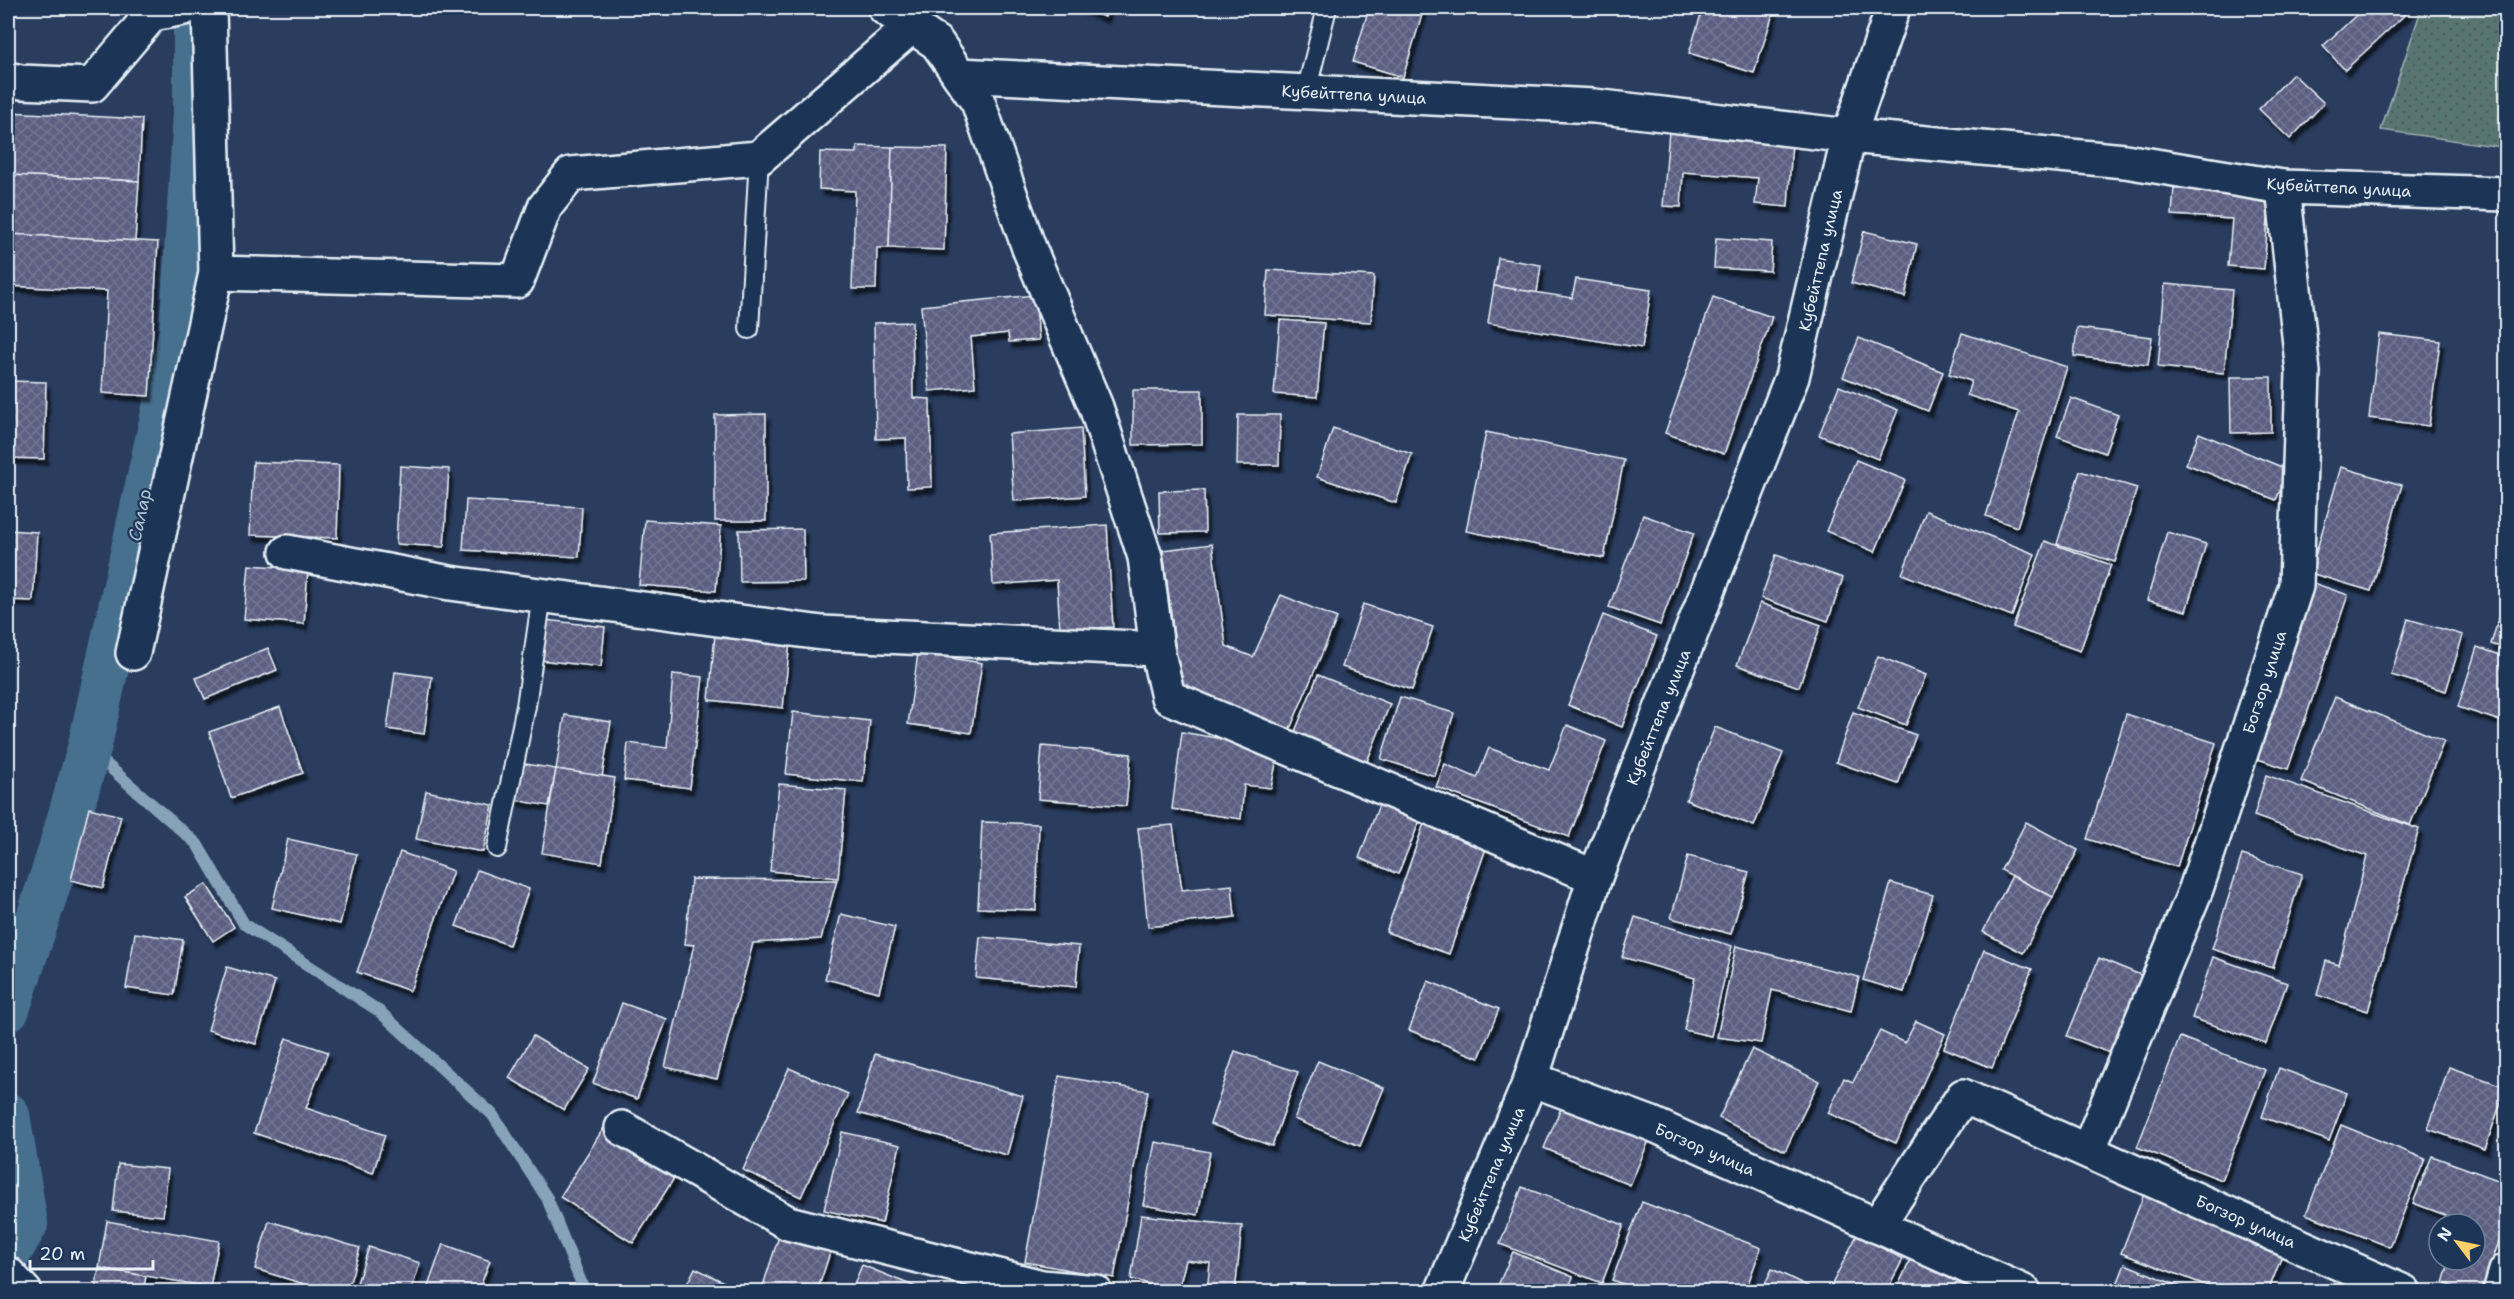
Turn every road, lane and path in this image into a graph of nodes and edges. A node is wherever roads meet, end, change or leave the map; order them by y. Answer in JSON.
{"nodes":[{"id":1,"x":184,"y":8,"type":"edge"},
{"id":2,"x":209,"y":8,"type":"edge"},
{"id":3,"x":885,"y":8,"type":"edge"},
{"id":4,"x":1327,"y":8,"type":"edge"},
{"id":5,"x":1893,"y":8,"type":"edge"},
{"id":6,"x":912,"y":26,"type":"junction"},
{"id":7,"x":959,"y":75,"type":"junction"},
{"id":8,"x":8,"y":80,"type":"edge"},
{"id":9,"x":1306,"y":92,"type":"junction"},
{"id":10,"x":1850,"y":136,"type":"junction"},
{"id":11,"x":759,"y":158,"type":"junction"},
{"id":12,"x":2283,"y":187,"type":"junction"},
{"id":13,"x":2506,"y":194,"type":"edge"},
{"id":14,"x":216,"y":273,"type":"junction"},
{"id":15,"x":749,"y":329,"type":"dead end"},
{"id":16,"x":287,"y":552,"type":"dead end"},
{"id":17,"x":542,"y":595,"type":"junction"},
{"id":18,"x":1157,"y":649,"type":"junction"},
{"id":19,"x":133,"y":654,"type":"dead end"},
{"id":20,"x":497,"y":848,"type":"dead end"},
{"id":21,"x":1595,"y":878,"type":"junction"},
{"id":22,"x":1531,"y":1079,"type":"junction"},
{"id":23,"x":622,"y":1128,"type":"dead end"},
{"id":24,"x":2088,"y":1151,"type":"junction"},
{"id":25,"x":1877,"y":1226,"type":"junction"},
{"id":26,"x":2506,"y":1271,"type":"edge"},
{"id":27,"x":8,"y":1274,"type":"edge"},
{"id":28,"x":25,"y":1292,"type":"edge"},
{"id":29,"x":1095,"y":1292,"type":"edge"},
{"id":30,"x":1442,"y":1292,"type":"edge"},
{"id":31,"x":2024,"y":1292,"type":"edge"},
{"id":32,"x":2404,"y":1292,"type":"edge"},
{"id":33,"x":2500,"y":1292,"type":"edge"}],
"edges":[{"from":1,"to":8,"type":"street"},
{"from":2,"to":14,"type":"street"},
{"from":3,"to":6,"type":"street"},
{"from":4,"to":9,"type":"lane"},
{"from":5,"to":10,"type":"street","name":"Кубейттепа улица"},
{"from":6,"to":7,"type":"street"},
{"from":6,"to":11,"type":"street"},
{"from":7,"to":9,"type":"street","name":"Кубейттепа улица"},
{"from":7,"to":18,"type":"street"},
{"from":9,"to":10,"type":"street","name":"Кубейттепа улица"},
{"from":10,"to":12,"type":"street","name":"Кубейттепа улица"},
{"from":10,"to":21,"type":"street","name":"Кубейттепа улица"},
{"from":11,"to":14,"type":"street"},
{"from":11,"to":15,"type":"lane"},
{"from":12,"to":13,"type":"street","name":"Кубейттепа улица"},
{"from":12,"to":24,"type":"street","name":"Богзор улица"},
{"from":14,"to":19,"type":"street"},
{"from":16,"to":17,"type":"street"},
{"from":17,"to":18,"type":"street"},
{"from":17,"to":20,"type":"lane"},
{"from":18,"to":21,"type":"street"},
{"from":21,"to":22,"type":"street","name":"Кубейттепа улица"},
{"from":22,"to":25,"type":"street","name":"Богзор улица"},
{"from":22,"to":30,"type":"street","name":"Кубейттепа улица"},
{"from":23,"to":29,"type":"street"},
{"from":24,"to":25,"type":"street","name":"Богзор улица"},
{"from":24,"to":32,"type":"street","name":"Богзор улица"},
{"from":25,"to":31,"type":"street","name":"Богзор улица"},
{"from":26,"to":33,"type":"street"},
{"from":27,"to":28,"type":"street"}]}
